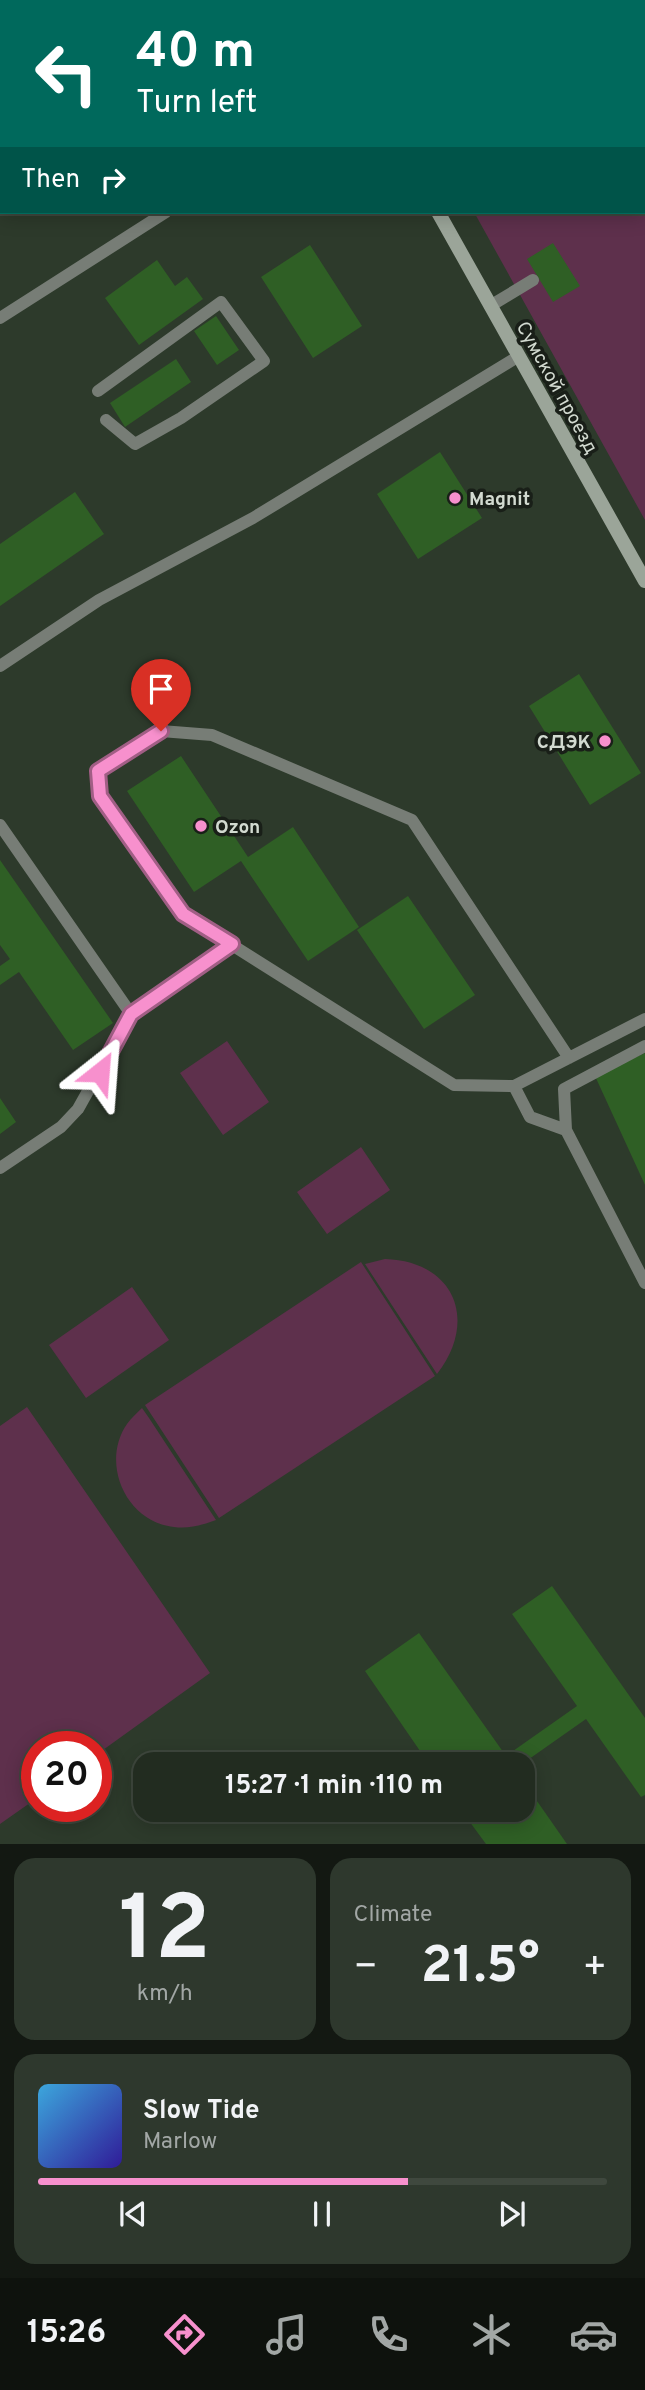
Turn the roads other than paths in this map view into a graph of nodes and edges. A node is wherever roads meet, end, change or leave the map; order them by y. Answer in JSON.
{"nodes":[{"id":1,"x":160,"y":214,"type":"edge"},
{"id":2,"x":439,"y":214,"type":"edge"},
{"id":3,"x":533,"y":280,"type":"dead end"},
{"id":4,"x":491,"y":306,"type":"junction"},
{"id":5,"x":0,"y":318,"type":"edge"},
{"id":6,"x":519,"y":356,"type":"junction"},
{"id":7,"x":97,"y":391,"type":"dead end"},
{"id":8,"x":106,"y":420,"type":"dead end"},
{"id":9,"x":645,"y":581,"type":"edge"},
{"id":10,"x":0,"y":666,"type":"edge"},
{"id":11,"x":0,"y":825,"type":"edge"},
{"id":12,"x":232,"y":944,"type":"junction"},
{"id":13,"x":131,"y":1014,"type":"junction"},
{"id":14,"x":645,"y":1018,"type":"edge"},
{"id":15,"x":645,"y":1046,"type":"edge"},
{"id":16,"x":569,"y":1058,"type":"junction"},
{"id":17,"x":514,"y":1086,"type":"junction"},
{"id":18,"x":566,"y":1130,"type":"junction"},
{"id":19,"x":0,"y":1168,"type":"edge"},
{"id":20,"x":645,"y":1283,"type":"edge"}],
"edges":[{"from":1,"to":5,"type":"lane"},
{"from":2,"to":4,"type":"street","name":"Сумской проезд"},
{"from":3,"to":4,"type":"lane"},
{"from":4,"to":6,"type":"street","name":"Сумской проезд"},
{"from":6,"to":9,"type":"street","name":"Сумской проезд"},
{"from":6,"to":10,"type":"lane"},
{"from":7,"to":8,"type":"lane"},
{"from":11,"to":13,"type":"lane"},
{"from":12,"to":13,"type":"lane"},
{"from":12,"to":16,"type":"lane"},
{"from":12,"to":17,"type":"lane"},
{"from":13,"to":19,"type":"lane"},
{"from":14,"to":16,"type":"lane"},
{"from":15,"to":18,"type":"lane"},
{"from":16,"to":17,"type":"lane"},
{"from":17,"to":18,"type":"lane"},
{"from":18,"to":20,"type":"lane"}]}
